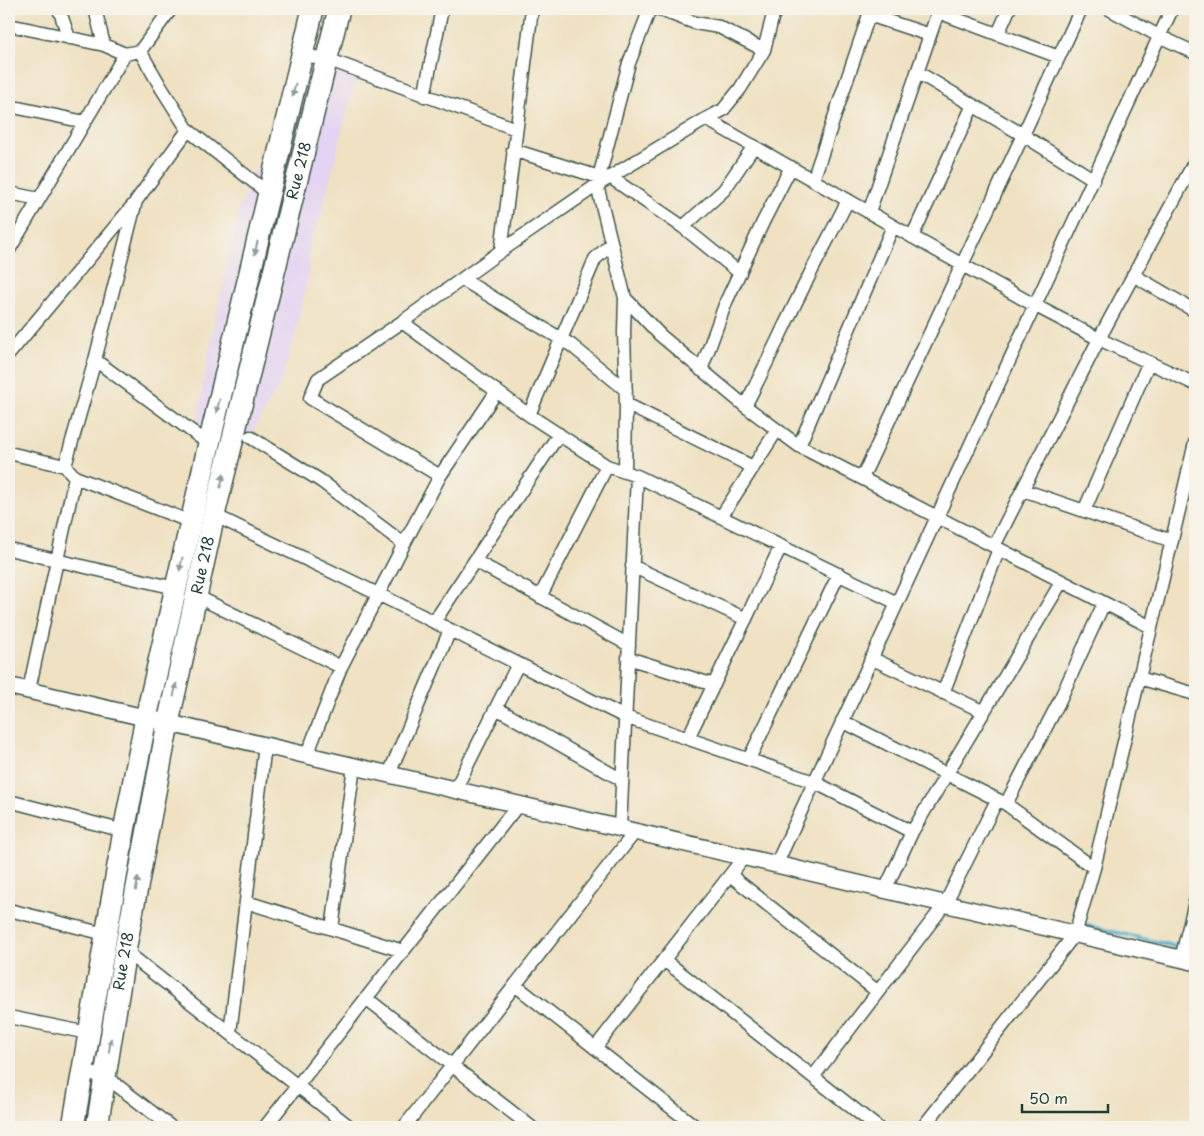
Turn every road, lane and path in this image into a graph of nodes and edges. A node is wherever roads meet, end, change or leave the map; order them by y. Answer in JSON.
{"nodes":[{"id":1,"x":59,"y":9,"type":"edge"},
{"id":2,"x":171,"y":9,"type":"edge"},
{"id":3,"x":313,"y":9,"type":"edge"},
{"id":4,"x":339,"y":9,"type":"edge"},
{"id":5,"x":442,"y":9,"type":"edge"},
{"id":6,"x":532,"y":9,"type":"edge"},
{"id":7,"x":650,"y":9,"type":"edge"},
{"id":8,"x":658,"y":9,"type":"edge"},
{"id":9,"x":779,"y":9,"type":"edge"},
{"id":10,"x":1009,"y":9,"type":"edge"},
{"id":11,"x":1081,"y":9,"type":"edge"},
{"id":12,"x":1109,"y":9,"type":"edge"},
{"id":13,"x":1172,"y":9,"type":"edge"},
{"id":14,"x":939,"y":10,"type":"edge"},
{"id":15,"x":100,"y":12,"type":"edge"},
{"id":16,"x":870,"y":12,"type":"edge"},
{"id":17,"x":9,"y":25,"type":"edge"},
{"id":18,"x":998,"y":34,"type":"junction"},
{"id":19,"x":930,"y":35,"type":"junction"},
{"id":20,"x":1159,"y":36,"type":"junction"},
{"id":21,"x":69,"y":38,"type":"junction"},
{"id":22,"x":104,"y":45,"type":"junction"},
{"id":23,"x":764,"y":50,"type":"junction"},
{"id":24,"x":140,"y":51,"type":"junction"},
{"id":25,"x":1195,"y":53,"type":"edge"},
{"id":26,"x":125,"y":54,"type":"junction"},
{"id":27,"x":302,"y":55,"type":"junction"},
{"id":28,"x":1059,"y":57,"type":"junction"},
{"id":29,"x":327,"y":59,"type":"junction"},
{"id":30,"x":917,"y":72,"type":"junction"},
{"id":31,"x":424,"y":96,"type":"junction"},
{"id":32,"x":973,"y":105,"type":"junction"},
{"id":33,"x":9,"y":106,"type":"edge"},
{"id":34,"x":706,"y":119,"type":"junction"},
{"id":35,"x":85,"y":122,"type":"junction"},
{"id":36,"x":188,"y":130,"type":"junction"},
{"id":37,"x":516,"y":130,"type":"junction"},
{"id":38,"x":1023,"y":136,"type":"junction"},
{"id":39,"x":754,"y":146,"type":"junction"},
{"id":40,"x":513,"y":150,"type":"junction"},
{"id":41,"x":1195,"y":161,"type":"edge"},
{"id":42,"x":791,"y":167,"type":"junction"},
{"id":43,"x":1093,"y":179,"type":"junction"},
{"id":44,"x":602,"y":180,"type":"junction"},
{"id":45,"x":813,"y":180,"type":"junction"},
{"id":46,"x":9,"y":192,"type":"edge"},
{"id":47,"x":269,"y":194,"type":"junction"},
{"id":48,"x":39,"y":199,"type":"junction"},
{"id":49,"x":848,"y":200,"type":"junction"},
{"id":50,"x":136,"y":201,"type":"junction"},
{"id":51,"x":869,"y":212,"type":"junction"},
{"id":52,"x":893,"y":226,"type":"junction"},
{"id":53,"x":683,"y":227,"type":"junction"},
{"id":54,"x":912,"y":236,"type":"junction"},
{"id":55,"x":611,"y":244,"type":"junction"},
{"id":56,"x":9,"y":250,"type":"edge"},
{"id":57,"x":500,"y":251,"type":"junction"},
{"id":58,"x":962,"y":265,"type":"junction"},
{"id":59,"x":740,"y":273,"type":"junction"},
{"id":60,"x":1134,"y":275,"type":"junction"},
{"id":61,"x":462,"y":279,"type":"junction"},
{"id":62,"x":625,"y":298,"type":"junction"},
{"id":63,"x":1034,"y":305,"type":"junction"},
{"id":64,"x":1195,"y":311,"type":"edge"},
{"id":65,"x":402,"y":322,"type":"junction"},
{"id":66,"x":1099,"y":339,"type":"junction"},
{"id":67,"x":561,"y":340,"type":"junction"},
{"id":68,"x":9,"y":354,"type":"edge"},
{"id":69,"x":95,"y":360,"type":"junction"},
{"id":70,"x":1149,"y":362,"type":"junction"},
{"id":71,"x":701,"y":370,"type":"junction"},
{"id":72,"x":1195,"y":384,"type":"edge"},
{"id":73,"x":626,"y":390,"type":"junction"},
{"id":74,"x":497,"y":391,"type":"junction"},
{"id":75,"x":626,"y":404,"type":"junction"},
{"id":76,"x":745,"y":406,"type":"junction"},
{"id":77,"x":529,"y":415,"type":"junction"},
{"id":78,"x":776,"y":430,"type":"junction"},
{"id":79,"x":559,"y":434,"type":"junction"},
{"id":80,"x":250,"y":437,"type":"dead end"},
{"id":81,"x":1195,"y":443,"type":"edge"},
{"id":82,"x":209,"y":444,"type":"junction"},
{"id":83,"x":800,"y":446,"type":"junction"},
{"id":84,"x":9,"y":453,"type":"edge"},
{"id":85,"x":65,"y":466,"type":"junction"},
{"id":86,"x":607,"y":466,"type":"junction"},
{"id":87,"x":752,"y":467,"type":"junction"},
{"id":88,"x":631,"y":474,"type":"junction"},
{"id":89,"x":440,"y":476,"type":"junction"},
{"id":90,"x":75,"y":477,"type":"junction"},
{"id":91,"x":862,"y":478,"type":"junction"},
{"id":92,"x":1023,"y":490,"type":"junction"},
{"id":93,"x":1084,"y":511,"type":"junction"},
{"id":94,"x":214,"y":515,"type":"junction"},
{"id":95,"x":721,"y":517,"type":"junction"},
{"id":96,"x":937,"y":517,"type":"junction"},
{"id":97,"x":191,"y":522,"type":"junction"},
{"id":98,"x":1172,"y":541,"type":"junction"},
{"id":99,"x":404,"y":544,"type":"junction"},
{"id":100,"x":781,"y":546,"type":"junction"},
{"id":101,"x":996,"y":547,"type":"junction"},
{"id":102,"x":9,"y":549,"type":"edge"},
{"id":103,"x":57,"y":560,"type":"junction"},
{"id":104,"x":475,"y":561,"type":"junction"},
{"id":105,"x":632,"y":566,"type":"junction"},
{"id":106,"x":839,"y":574,"type":"junction"},
{"id":107,"x":1062,"y":582,"type":"junction"},
{"id":108,"x":175,"y":588,"type":"junction"},
{"id":109,"x":378,"y":594,"type":"junction"},
{"id":110,"x":196,"y":596,"type":"junction"},
{"id":111,"x":540,"y":597,"type":"junction"},
{"id":112,"x":897,"y":603,"type":"junction"},
{"id":113,"x":1104,"y":603,"type":"junction"},
{"id":114,"x":746,"y":618,"type":"junction"},
{"id":115,"x":434,"y":622,"type":"junction"},
{"id":116,"x":1151,"y":627,"type":"junction"},
{"id":117,"x":450,"y":630,"type":"junction"},
{"id":118,"x":629,"y":645,"type":"junction"},
{"id":119,"x":628,"y":658,"type":"junction"},
{"id":120,"x":871,"y":658,"type":"junction"},
{"id":121,"x":518,"y":664,"type":"junction"},
{"id":122,"x":341,"y":667,"type":"junction"},
{"id":123,"x":1139,"y":678,"type":"junction"},
{"id":124,"x":714,"y":685,"type":"junction"},
{"id":125,"x":9,"y":686,"type":"edge"},
{"id":126,"x":29,"y":690,"type":"junction"},
{"id":127,"x":943,"y":693,"type":"junction"},
{"id":128,"x":1195,"y":694,"type":"edge"},
{"id":129,"x":496,"y":708,"type":"junction"},
{"id":130,"x":984,"y":712,"type":"junction"},
{"id":131,"x":625,"y":717,"type":"junction"},
{"id":132,"x":146,"y":718,"type":"junction"},
{"id":133,"x":842,"y":721,"type":"junction"},
{"id":134,"x":168,"y":723,"type":"junction"},
{"id":135,"x":688,"y":738,"type":"junction"},
{"id":136,"x":265,"y":746,"type":"junction"},
{"id":137,"x":307,"y":755,"type":"junction"},
{"id":138,"x":749,"y":759,"type":"junction"},
{"id":139,"x":354,"y":766,"type":"junction"},
{"id":140,"x":388,"y":774,"type":"junction"},
{"id":141,"x":946,"y":774,"type":"junction"},
{"id":142,"x":622,"y":780,"type":"junction"},
{"id":143,"x":814,"y":782,"type":"junction"},
{"id":144,"x":456,"y":790,"type":"junction"},
{"id":145,"x":9,"y":801,"type":"edge"},
{"id":146,"x":1002,"y":802,"type":"junction"},
{"id":147,"x":518,"y":805,"type":"junction"},
{"id":148,"x":628,"y":830,"type":"junction"},
{"id":149,"x":124,"y":831,"type":"junction"},
{"id":150,"x":912,"y":832,"type":"junction"},
{"id":151,"x":744,"y":857,"type":"junction"},
{"id":152,"x":776,"y":865,"type":"junction"},
{"id":153,"x":1094,"y":868,"type":"junction"},
{"id":154,"x":730,"y":875,"type":"junction"},
{"id":155,"x":885,"y":890,"type":"junction"},
{"id":156,"x":246,"y":902,"type":"junction"},
{"id":157,"x":1195,"y":902,"type":"edge"},
{"id":158,"x":945,"y":904,"type":"junction"},
{"id":159,"x":9,"y":910,"type":"edge"},
{"id":160,"x":332,"y":929,"type":"junction"},
{"id":161,"x":106,"y":934,"type":"junction"},
{"id":162,"x":1075,"y":934,"type":"junction"},
{"id":163,"x":125,"y":951,"type":"junction"},
{"id":164,"x":403,"y":951,"type":"junction"},
{"id":165,"x":664,"y":960,"type":"junction"},
{"id":166,"x":1188,"y":961,"type":"edge"},
{"id":167,"x":515,"y":986,"type":"junction"},
{"id":168,"x":878,"y":992,"type":"junction"},
{"id":169,"x":366,"y":998,"type":"junction"},
{"id":170,"x":9,"y":1017,"type":"edge"},
{"id":171,"x":230,"y":1033,"type":"junction"},
{"id":172,"x":88,"y":1034,"type":"junction"},
{"id":173,"x":595,"y":1048,"type":"junction"},
{"id":174,"x":452,"y":1065,"type":"junction"},
{"id":175,"x":82,"y":1072,"type":"junction"},
{"id":176,"x":105,"y":1076,"type":"junction"},
{"id":177,"x":813,"y":1077,"type":"junction"},
{"id":178,"x":297,"y":1086,"type":"junction"},
{"id":179,"x":73,"y":1127,"type":"edge"},
{"id":180,"x":97,"y":1127,"type":"edge"},
{"id":181,"x":171,"y":1127,"type":"edge"},
{"id":182,"x":265,"y":1127,"type":"edge"},
{"id":183,"x":350,"y":1127,"type":"edge"},
{"id":184,"x":404,"y":1127,"type":"edge"},
{"id":185,"x":531,"y":1127,"type":"edge"},
{"id":186,"x":696,"y":1127,"type":"edge"},
{"id":187,"x":877,"y":1127,"type":"edge"},
{"id":188,"x":923,"y":1127,"type":"edge"}],
"edges":[{"from":1,"to":21,"type":"street"},
{"from":2,"to":24,"type":"street"},
{"from":3,"to":27,"type":"highway","name":"Rue 218"},
{"from":4,"to":29,"type":"highway","name":"Rue 218"},
{"from":5,"to":31,"type":"street"},
{"from":6,"to":37,"type":"street"},
{"from":7,"to":44,"type":"street"},
{"from":8,"to":23,"type":"street"},
{"from":9,"to":23,"type":"street"},
{"from":10,"to":18,"type":"street"},
{"from":11,"to":28,"type":"street"},
{"from":12,"to":20,"type":"street"},
{"from":13,"to":20,"type":"street"},
{"from":14,"to":18,"type":"street"},
{"from":14,"to":19,"type":"street"},
{"from":15,"to":22,"type":"street"},
{"from":16,"to":19,"type":"street"},
{"from":16,"to":45,"type":"street"},
{"from":17,"to":21,"type":"street"},
{"from":18,"to":28,"type":"street"},
{"from":19,"to":30,"type":"street"},
{"from":20,"to":25,"type":"street"},
{"from":20,"to":43,"type":"street"},
{"from":21,"to":22,"type":"street"},
{"from":22,"to":26,"type":"street"},
{"from":23,"to":34,"type":"street"},
{"from":24,"to":26,"type":"street"},
{"from":24,"to":36,"type":"street"},
{"from":26,"to":35,"type":"street"},
{"from":27,"to":29,"type":"street"},
{"from":27,"to":47,"type":"highway","name":"Rue 218","one_way":true},
{"from":28,"to":38,"type":"street"},
{"from":29,"to":31,"type":"street"},
{"from":94,"to":29,"type":"highway","name":"Rue 218","one_way":true},
{"from":30,"to":32,"type":"street"},
{"from":30,"to":51,"type":"street"},
{"from":31,"to":37,"type":"street"},
{"from":32,"to":38,"type":"street"},
{"from":32,"to":54,"type":"street"},
{"from":33,"to":35,"type":"street"},
{"from":34,"to":39,"type":"street"},
{"from":34,"to":44,"type":"street"},
{"from":35,"to":48,"type":"street"},
{"from":36,"to":47,"type":"street"},
{"from":36,"to":50,"type":"street"},
{"from":37,"to":40,"type":"street"},
{"from":38,"to":43,"type":"street"},
{"from":38,"to":58,"type":"street"},
{"from":39,"to":42,"type":"street"},
{"from":39,"to":53,"type":"street"},
{"from":40,"to":44,"type":"street"},
{"from":40,"to":57,"type":"street"},
{"from":41,"to":60,"type":"street"},
{"from":42,"to":45,"type":"street"},
{"from":42,"to":59,"type":"street"},
{"from":43,"to":63,"type":"street"},
{"from":44,"to":53,"type":"street"},
{"from":44,"to":55,"type":"street"},
{"from":44,"to":57,"type":"street"},
{"from":45,"to":49,"type":"street"},
{"from":46,"to":48,"type":"street"},
{"from":47,"to":82,"type":"highway","name":"Rue 218","one_way":true},
{"from":48,"to":56,"type":"street"},
{"from":49,"to":51,"type":"street"},
{"from":49,"to":76,"type":"street"},
{"from":50,"to":68,"type":"street"},
{"from":50,"to":69,"type":"street"},
{"from":51,"to":52,"type":"street"},
{"from":52,"to":54,"type":"street"},
{"from":52,"to":83,"type":"street"},
{"from":53,"to":59,"type":"street"},
{"from":54,"to":58,"type":"street"},
{"from":55,"to":62,"type":"street"},
{"from":55,"to":67,"type":"street"},
{"from":57,"to":61,"type":"street"},
{"from":58,"to":63,"type":"street"},
{"from":58,"to":91,"type":"street"},
{"from":59,"to":71,"type":"street"},
{"from":60,"to":64,"type":"street"},
{"from":60,"to":66,"type":"street"},
{"from":61,"to":65,"type":"street"},
{"from":61,"to":67,"type":"street"},
{"from":62,"to":71,"type":"street"},
{"from":62,"to":73,"type":"street"},
{"from":63,"to":66,"type":"street"},
{"from":63,"to":96,"type":"street"},
{"from":65,"to":74,"type":"street"},
{"from":65,"to":89,"type":"street"},
{"from":66,"to":70,"type":"street"},
{"from":66,"to":92,"type":"street"},
{"from":67,"to":73,"type":"street"},
{"from":67,"to":77,"type":"street"},
{"from":69,"to":82,"type":"street"},
{"from":69,"to":85,"type":"street"},
{"from":70,"to":72,"type":"street"},
{"from":70,"to":93,"type":"street"},
{"from":71,"to":76,"type":"street"},
{"from":73,"to":75,"type":"street"},
{"from":74,"to":77,"type":"street"},
{"from":74,"to":89,"type":"street"},
{"from":75,"to":87,"type":"street"},
{"from":75,"to":88,"type":"street"},
{"from":76,"to":78,"type":"street"},
{"from":77,"to":79,"type":"street"},
{"from":78,"to":83,"type":"street"},
{"from":78,"to":87,"type":"street"},
{"from":79,"to":86,"type":"street"},
{"from":79,"to":104,"type":"street"},
{"from":80,"to":99,"type":"street"},
{"from":81,"to":98,"type":"street"},
{"from":82,"to":97,"type":"highway","name":"Rue 218"},
{"from":83,"to":91,"type":"street"},
{"from":84,"to":85,"type":"street"},
{"from":85,"to":90,"type":"street"},
{"from":86,"to":88,"type":"street"},
{"from":86,"to":111,"type":"street"},
{"from":87,"to":95,"type":"street"},
{"from":88,"to":95,"type":"street"},
{"from":88,"to":105,"type":"street"},
{"from":89,"to":99,"type":"street"},
{"from":90,"to":97,"type":"street"},
{"from":90,"to":103,"type":"street"},
{"from":91,"to":96,"type":"street"},
{"from":92,"to":93,"type":"street"},
{"from":92,"to":101,"type":"street"},
{"from":93,"to":98,"type":"street"},
{"from":94,"to":109,"type":"street"},
{"from":94,"to":110,"type":"highway","name":"Rue 218"},
{"from":95,"to":100,"type":"street"},
{"from":96,"to":101,"type":"street"},
{"from":96,"to":112,"type":"street"},
{"from":97,"to":108,"type":"highway","name":"Rue 218","one_way":true},
{"from":98,"to":116,"type":"street"},
{"from":99,"to":109,"type":"street"},
{"from":100,"to":106,"type":"street"},
{"from":100,"to":114,"type":"street"},
{"from":101,"to":107,"type":"street"},
{"from":101,"to":127,"type":"street"},
{"from":102,"to":103,"type":"street"},
{"from":103,"to":108,"type":"street"},
{"from":103,"to":126,"type":"street"},
{"from":104,"to":111,"type":"street"},
{"from":104,"to":115,"type":"street"},
{"from":105,"to":114,"type":"street"},
{"from":105,"to":118,"type":"street"},
{"from":106,"to":112,"type":"street"},
{"from":106,"to":138,"type":"street"},
{"from":107,"to":113,"type":"street"},
{"from":107,"to":130,"type":"street"},
{"from":108,"to":132,"type":"highway","name":"Rue 218"},
{"from":109,"to":115,"type":"street"},
{"from":109,"to":122,"type":"street"},
{"from":110,"to":122,"type":"street"},
{"from":134,"to":110,"type":"highway","name":"Rue 218","one_way":true},
{"from":111,"to":118,"type":"street"},
{"from":112,"to":120,"type":"street"},
{"from":113,"to":116,"type":"street"},
{"from":113,"to":146,"type":"street"},
{"from":114,"to":124,"type":"street"},
{"from":115,"to":117,"type":"street"},
{"from":116,"to":123,"type":"street"},
{"from":117,"to":121,"type":"street"},
{"from":117,"to":140,"type":"street"},
{"from":118,"to":119,"type":"street"},
{"from":119,"to":124,"type":"street"},
{"from":119,"to":131,"type":"street"},
{"from":120,"to":127,"type":"street"},
{"from":120,"to":133,"type":"street"},
{"from":121,"to":129,"type":"street"},
{"from":121,"to":131,"type":"street"},
{"from":122,"to":137,"type":"street"},
{"from":123,"to":128,"type":"street"},
{"from":123,"to":153,"type":"street"},
{"from":124,"to":135,"type":"street"},
{"from":125,"to":126,"type":"street"},
{"from":126,"to":132,"type":"street"},
{"from":127,"to":130,"type":"street"},
{"from":129,"to":142,"type":"street"},
{"from":129,"to":144,"type":"street"},
{"from":130,"to":141,"type":"street"},
{"from":131,"to":135,"type":"street"},
{"from":131,"to":142,"type":"street"},
{"from":132,"to":134,"type":"street"},
{"from":132,"to":149,"type":"highway","name":"Rue 218"},
{"from":133,"to":141,"type":"street"},
{"from":133,"to":143,"type":"street"},
{"from":134,"to":136,"type":"street"},
{"from":163,"to":134,"type":"highway","name":"Rue 218","one_way":true},
{"from":135,"to":138,"type":"street"},
{"from":136,"to":137,"type":"street"},
{"from":136,"to":156,"type":"street"},
{"from":137,"to":139,"type":"street"},
{"from":138,"to":143,"type":"street"},
{"from":139,"to":140,"type":"street"},
{"from":139,"to":160,"type":"street"},
{"from":140,"to":144,"type":"street"},
{"from":141,"to":146,"type":"street"},
{"from":141,"to":150,"type":"street"},
{"from":142,"to":148,"type":"street"},
{"from":143,"to":150,"type":"street"},
{"from":143,"to":152,"type":"street"},
{"from":144,"to":147,"type":"street"},
{"from":145,"to":149,"type":"street"},
{"from":146,"to":153,"type":"street"},
{"from":146,"to":158,"type":"street"},
{"from":147,"to":148,"type":"street"},
{"from":147,"to":164,"type":"street"},
{"from":148,"to":151,"type":"street"},
{"from":148,"to":167,"type":"street"},
{"from":149,"to":161,"type":"highway","name":"Rue 218"},
{"from":150,"to":155,"type":"street"},
{"from":151,"to":152,"type":"street"},
{"from":151,"to":154,"type":"street"},
{"from":152,"to":155,"type":"street"},
{"from":153,"to":162,"type":"street"},
{"from":154,"to":165,"type":"street"},
{"from":154,"to":168,"type":"street"},
{"from":155,"to":158,"type":"street"},
{"from":156,"to":160,"type":"street"},
{"from":156,"to":171,"type":"street"},
{"from":157,"to":166,"type":"street"},
{"from":158,"to":162,"type":"street"},
{"from":158,"to":168,"type":"street"},
{"from":159,"to":161,"type":"street"},
{"from":160,"to":164,"type":"street"},
{"from":161,"to":172,"type":"highway","name":"Rue 218"},
{"from":162,"to":166,"type":"street"},
{"from":162,"to":188,"type":"street"},
{"from":163,"to":171,"type":"street"},
{"from":176,"to":163,"type":"highway","name":"Rue 218","one_way":true},
{"from":164,"to":169,"type":"street"},
{"from":165,"to":173,"type":"street"},
{"from":165,"to":177,"type":"street"},
{"from":167,"to":173,"type":"street"},
{"from":167,"to":174,"type":"street"},
{"from":168,"to":177,"type":"street"},
{"from":169,"to":174,"type":"street"},
{"from":169,"to":178,"type":"street"},
{"from":170,"to":172,"type":"street"},
{"from":171,"to":178,"type":"street"},
{"from":172,"to":175,"type":"highway","name":"Rue 218"},
{"from":173,"to":186,"type":"street"},
{"from":174,"to":184,"type":"street"},
{"from":174,"to":185,"type":"street"},
{"from":175,"to":176,"type":"street"},
{"from":175,"to":179,"type":"highway","name":"Rue 218"},
{"from":176,"to":180,"type":"highway","name":"Rue 218"},
{"from":176,"to":181,"type":"street"},
{"from":177,"to":187,"type":"street"},
{"from":178,"to":182,"type":"street"},
{"from":178,"to":183,"type":"street"}]}
